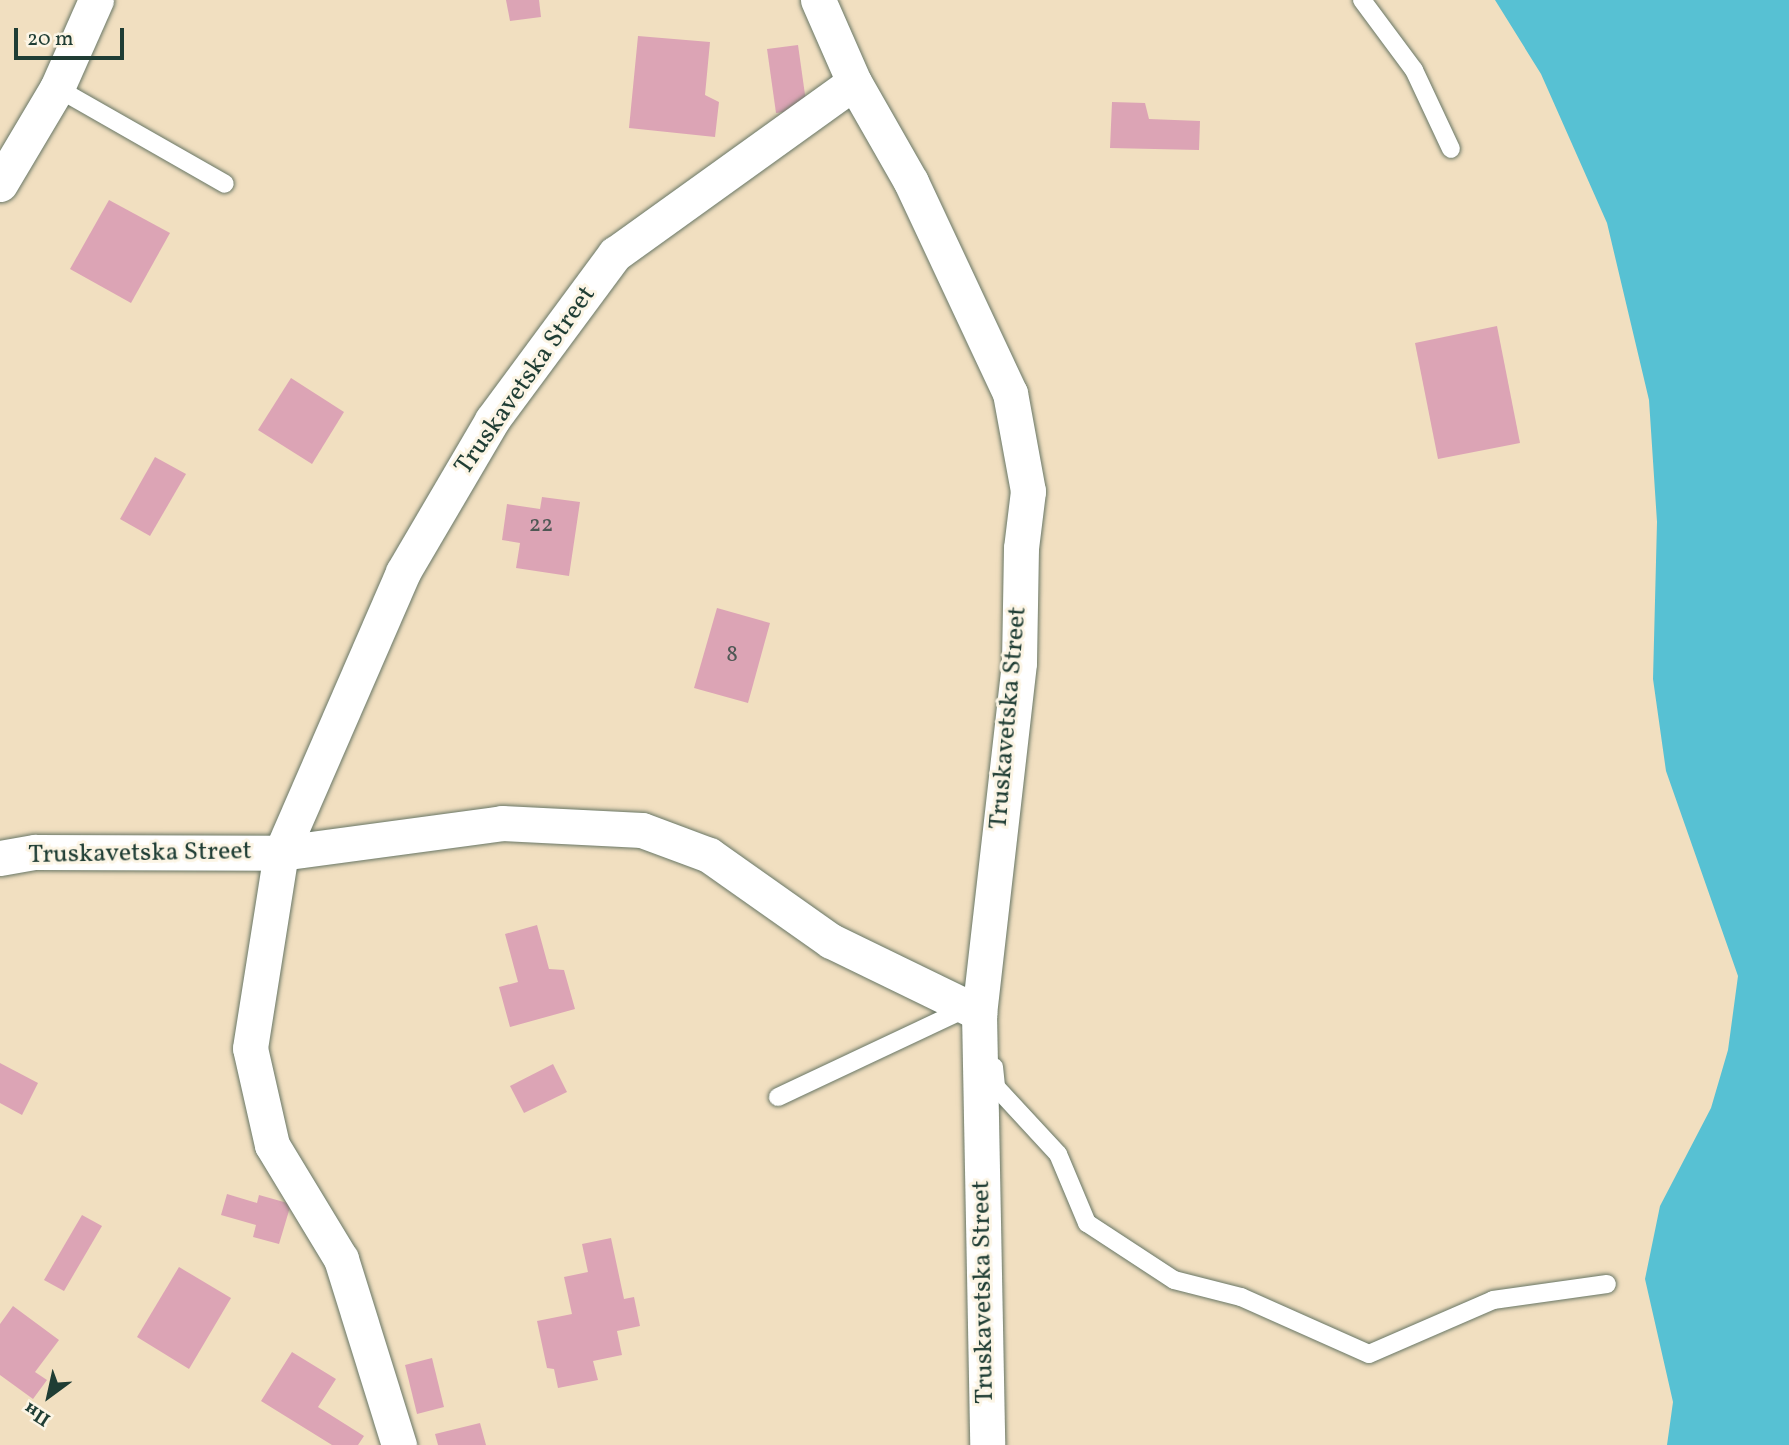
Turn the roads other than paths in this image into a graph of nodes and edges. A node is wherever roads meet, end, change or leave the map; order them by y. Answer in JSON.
{"nodes":[{"id":1,"x":96,"y":0,"type":"edge"},
{"id":2,"x":818,"y":0,"type":"edge"},
{"id":3,"x":1362,"y":0,"type":"edge"},
{"id":4,"x":854,"y":82,"type":"junction"},
{"id":5,"x":57,"y":88,"type":"junction"},
{"id":6,"x":1451,"y":149,"type":"dead end"},
{"id":7,"x":0,"y":184,"type":"edge"},
{"id":8,"x":225,"y":184,"type":"dead end"},
{"id":9,"x":281,"y":853,"type":"junction"},
{"id":10,"x":0,"y":858,"type":"edge"},
{"id":11,"x":973,"y":1011,"type":"junction"},
{"id":12,"x":778,"y":1097,"type":"dead end"},
{"id":13,"x":1607,"y":1284,"type":"dead end"},
{"id":14,"x":399,"y":1445,"type":"edge"},
{"id":15,"x":987,"y":1445,"type":"edge"}],
"edges":[{"from":1,"to":5,"type":"street"},
{"from":2,"to":4,"type":"street","name":"Truskavetska Street"},
{"from":3,"to":6,"type":"lane"},
{"from":4,"to":9,"type":"street","name":"Truskavetska Street"},
{"from":4,"to":11,"type":"street","name":"Truskavetska Street"},
{"from":5,"to":7,"type":"street"},
{"from":5,"to":8,"type":"lane"},
{"from":9,"to":10,"type":"street","name":"Truskavetska Street"},
{"from":9,"to":11,"type":"street","name":"Truskavetska Street"},
{"from":9,"to":14,"type":"street","name":"Truskavetska Street"},
{"from":11,"to":12,"type":"lane"},
{"from":11,"to":13,"type":"lane"},
{"from":11,"to":15,"type":"street","name":"Truskavetska Street"}]}
